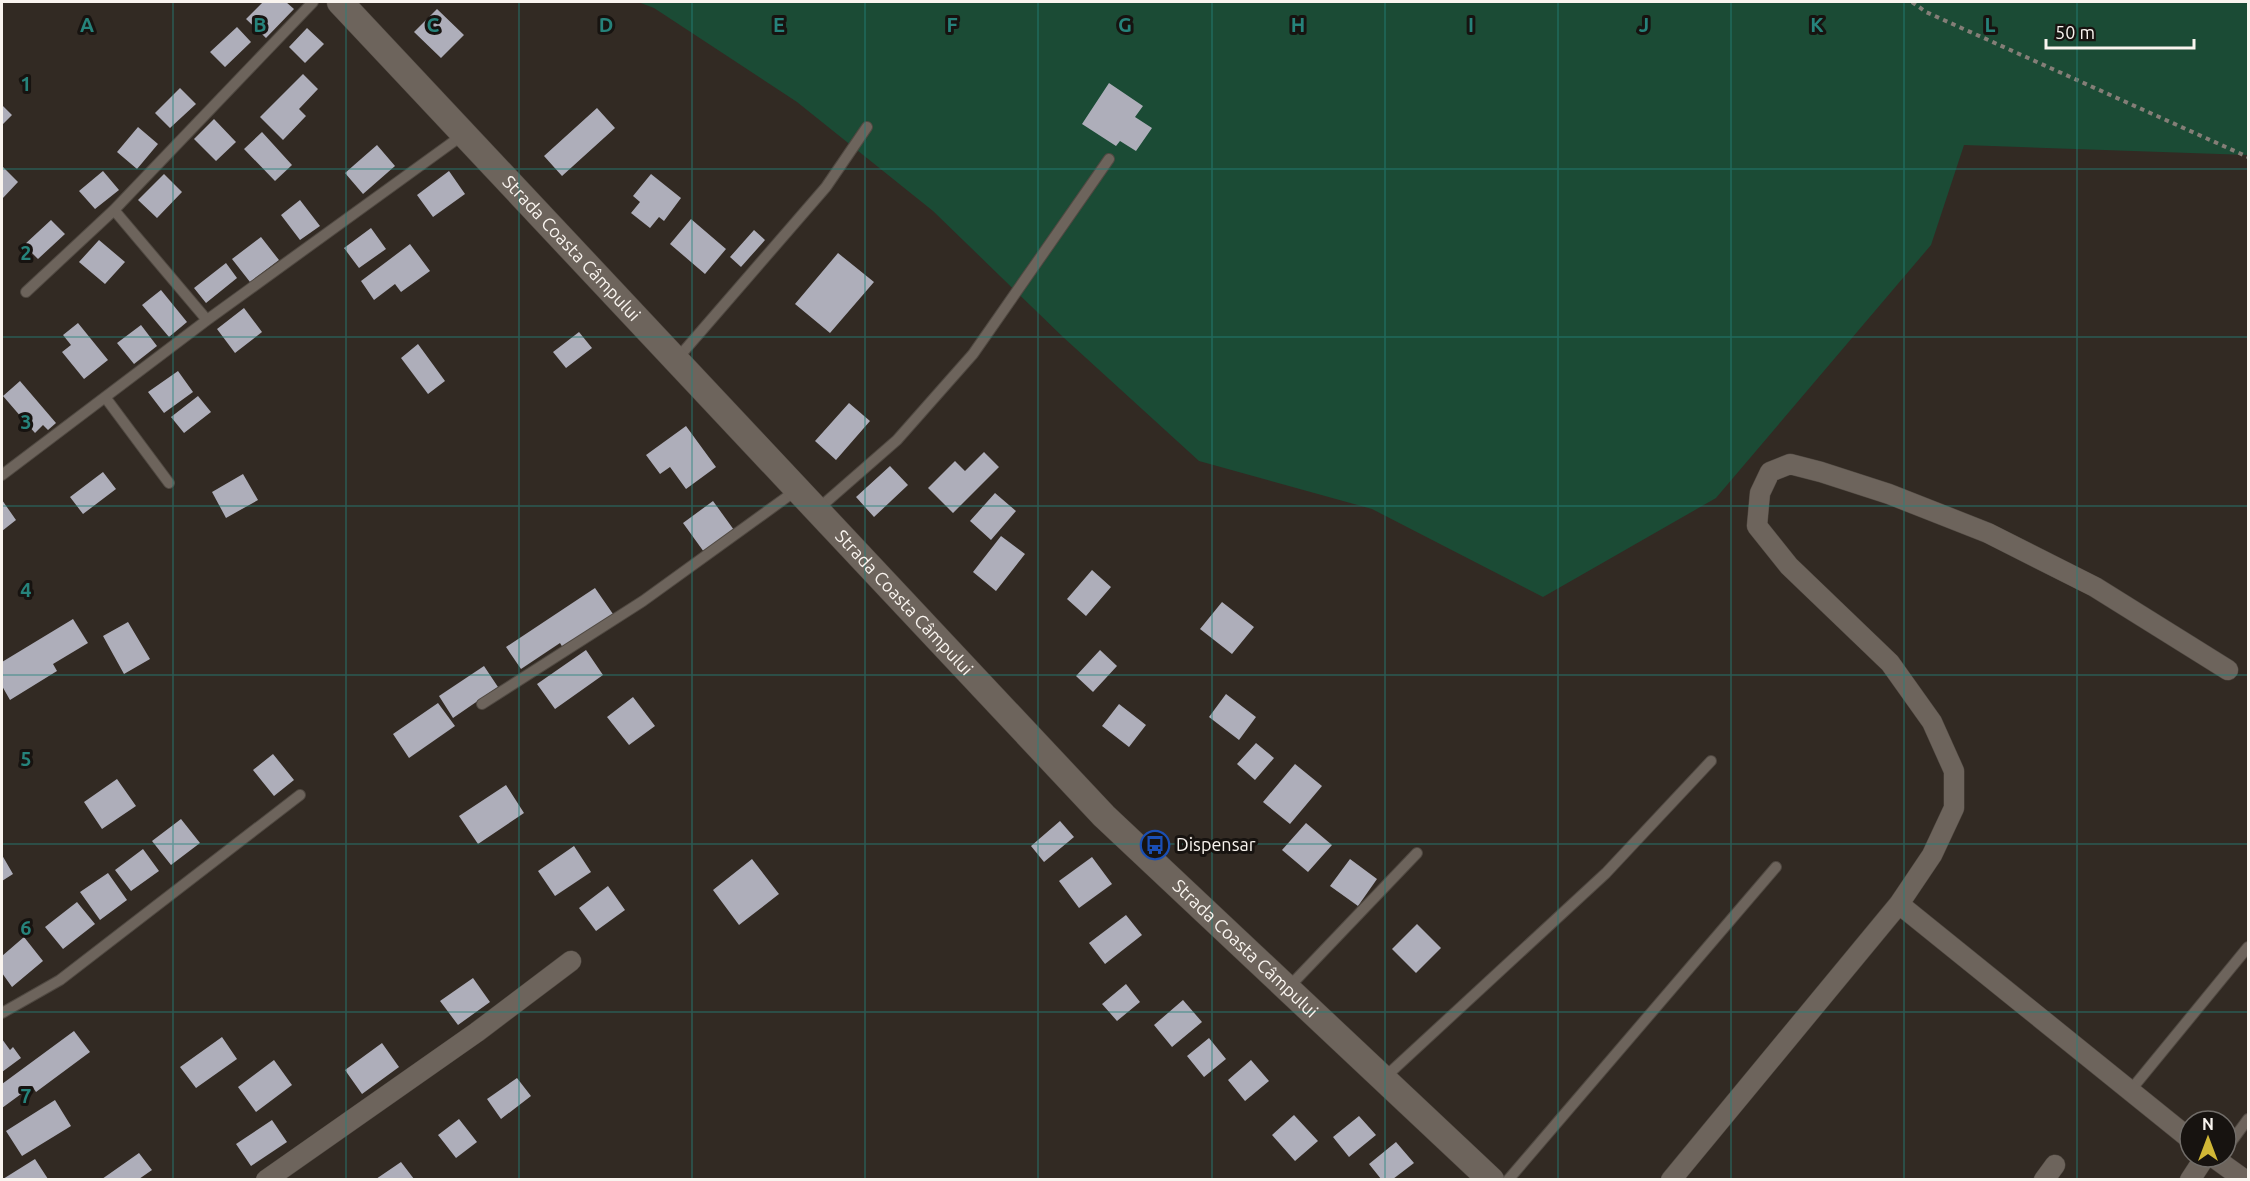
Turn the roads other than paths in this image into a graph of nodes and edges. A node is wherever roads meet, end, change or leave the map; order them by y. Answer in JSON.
{"nodes":[{"id":1,"x":314,"y":2,"type":"edge"},
{"id":2,"x":340,"y":2,"type":"edge"},
{"id":3,"x":867,"y":127,"type":"dead end"},
{"id":4,"x":464,"y":134,"type":"junction"},
{"id":5,"x":1109,"y":159,"type":"dead end"},
{"id":6,"x":114,"y":210,"type":"junction"},
{"id":7,"x":26,"y":292,"type":"dead end"},
{"id":8,"x":207,"y":320,"type":"junction"},
{"id":9,"x":677,"y":359,"type":"junction"},
{"id":10,"x":105,"y":397,"type":"junction"},
{"id":11,"x":2,"y":475,"type":"edge"},
{"id":12,"x":169,"y":483,"type":"dead end"},
{"id":13,"x":798,"y":489,"type":"junction"},
{"id":14,"x":818,"y":509,"type":"junction"},
{"id":15,"x":2228,"y":670,"type":"dead end"},
{"id":16,"x":482,"y":704,"type":"dead end"},
{"id":17,"x":1711,"y":761,"type":"dead end"},
{"id":18,"x":300,"y":795,"type":"dead end"},
{"id":19,"x":1417,"y":853,"type":"dead end"},
{"id":20,"x":1776,"y":867,"type":"dead end"},
{"id":21,"x":1899,"y":904,"type":"junction"},
{"id":22,"x":2248,"y":947,"type":"edge"},
{"id":23,"x":571,"y":961,"type":"dead end"},
{"id":24,"x":1287,"y":989,"type":"junction"},
{"id":25,"x":2,"y":1013,"type":"edge"},
{"id":26,"x":1383,"y":1079,"type":"junction"},
{"id":27,"x":2130,"y":1091,"type":"junction"},
{"id":28,"x":2248,"y":1119,"type":"edge"},
{"id":29,"x":2178,"y":1129,"type":"edge"},
{"id":30,"x":2238,"y":1131,"type":"edge"},
{"id":31,"x":2201,"y":1169,"type":"edge"},
{"id":32,"x":2232,"y":1169,"type":"edge"},
{"id":33,"x":266,"y":1179,"type":"edge"},
{"id":34,"x":1491,"y":1179,"type":"edge"},
{"id":35,"x":1508,"y":1179,"type":"edge"},
{"id":36,"x":1671,"y":1179,"type":"edge"},
{"id":37,"x":2190,"y":1179,"type":"edge"},
{"id":38,"x":2245,"y":1179,"type":"edge"}],
"edges":[{"from":1,"to":6,"type":"lane"},
{"from":2,"to":4,"type":"street","name":"Strada Coasta Câmpului"},
{"from":3,"to":9,"type":"lane"},
{"from":4,"to":8,"type":"lane"},
{"from":4,"to":9,"type":"street","name":"Strada Coasta Câmpului"},
{"from":5,"to":14,"type":"lane"},
{"from":6,"to":7,"type":"lane"},
{"from":6,"to":8,"type":"lane"},
{"from":8,"to":10,"type":"lane"},
{"from":9,"to":13,"type":"street","name":"Strada Coasta Câmpului"},
{"from":10,"to":11,"type":"lane"},
{"from":10,"to":12,"type":"lane"},
{"from":13,"to":14,"type":"street","name":"Strada Coasta Câmpului"},
{"from":13,"to":16,"type":"lane"},
{"from":14,"to":24,"type":"street","name":"Strada Coasta Câmpului"},
{"from":15,"to":21,"type":"street"},
{"from":17,"to":26,"type":"lane"},
{"from":18,"to":25,"type":"lane"},
{"from":19,"to":24,"type":"lane"},
{"from":20,"to":35,"type":"lane"},
{"from":21,"to":27,"type":"street"},
{"from":21,"to":36,"type":"street"},
{"from":22,"to":27,"type":"lane"},
{"from":23,"to":33,"type":"street"},
{"from":24,"to":26,"type":"street","name":"Strada Coasta Câmpului"},
{"from":26,"to":34,"type":"street","name":"Strada Coasta Câmpului"},
{"from":27,"to":29,"type":"street"},
{"from":28,"to":30,"type":"lane"},
{"from":31,"to":37,"type":"street"},
{"from":32,"to":38,"type":"street"}]}
